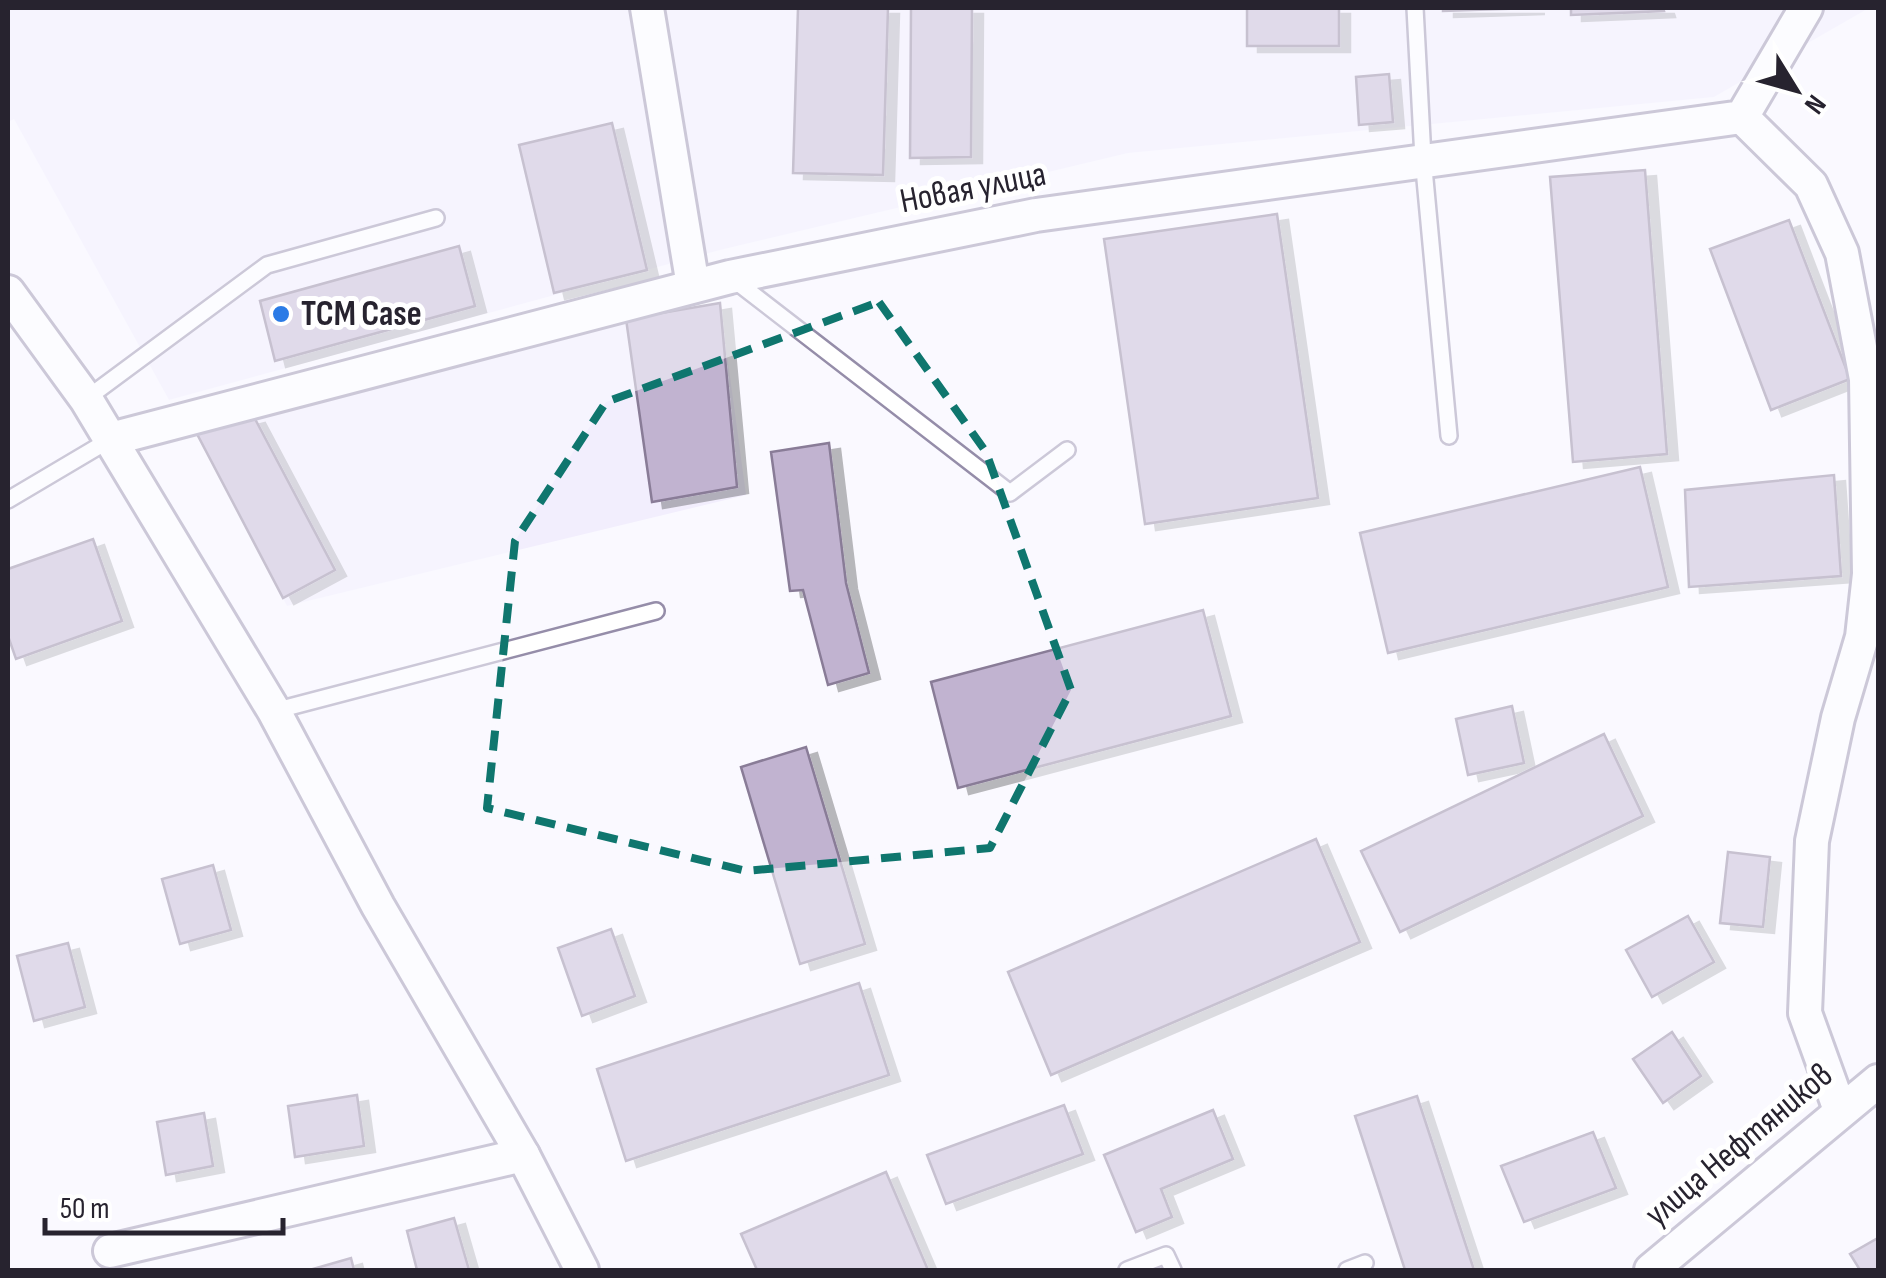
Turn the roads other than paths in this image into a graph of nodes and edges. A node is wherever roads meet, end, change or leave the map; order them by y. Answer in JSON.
{"nodes":[{"id":1,"x":647,"y":8,"type":"edge"},
{"id":2,"x":1415,"y":8,"type":"edge"},
{"id":3,"x":1806,"y":8,"type":"edge"},
{"id":4,"x":1742,"y":117,"type":"junction"},
{"id":5,"x":1423,"y":158,"type":"junction"},
{"id":6,"x":436,"y":218,"type":"dead end"},
{"id":7,"x":730,"y":277,"type":"junction"},
{"id":8,"x":693,"y":286,"type":"junction"},
{"id":9,"x":8,"y":292,"type":"edge"},
{"id":10,"x":86,"y":398,"type":"junction"},
{"id":11,"x":1449,"y":436,"type":"dead end"},
{"id":12,"x":111,"y":439,"type":"junction"},
{"id":13,"x":1068,"y":450,"type":"dead end"},
{"id":14,"x":8,"y":500,"type":"edge"},
{"id":15,"x":656,"y":611,"type":"dead end"},
{"id":16,"x":274,"y":712,"type":"junction"},
{"id":17,"x":1878,"y":1081,"type":"edge"},
{"id":18,"x":1840,"y":1110,"type":"junction"},
{"id":19,"x":523,"y":1155,"type":"junction"},
{"id":20,"x":110,"y":1250,"type":"dead end"},
{"id":21,"x":1364,"y":1263,"type":"dead end"},
{"id":22,"x":582,"y":1270,"type":"edge"},
{"id":23,"x":1127,"y":1270,"type":"edge"},
{"id":24,"x":1173,"y":1270,"type":"edge"},
{"id":25,"x":1347,"y":1270,"type":"edge"},
{"id":26,"x":1651,"y":1270,"type":"edge"}],
"edges":[{"from":1,"to":8,"type":"street"},
{"from":2,"to":5,"type":"lane"},
{"from":3,"to":4,"type":"street"},
{"from":4,"to":5,"type":"street","name":"Новая улица"},
{"from":4,"to":18,"type":"street"},
{"from":5,"to":7,"type":"street","name":"Новая улица"},
{"from":5,"to":11,"type":"lane"},
{"from":6,"to":10,"type":"lane"},
{"from":7,"to":8,"type":"street","name":"Новая улица"},
{"from":7,"to":13,"type":"lane"},
{"from":8,"to":12,"type":"street","name":"Новая улица"},
{"from":9,"to":10,"type":"street"},
{"from":10,"to":12,"type":"street"},
{"from":12,"to":14,"type":"lane"},
{"from":12,"to":16,"type":"street"},
{"from":15,"to":16,"type":"lane"},
{"from":16,"to":19,"type":"street"},
{"from":17,"to":18,"type":"street","name":"улица Нефтяников"},
{"from":18,"to":26,"type":"street","name":"улица Нефтяников"},
{"from":19,"to":20,"type":"street"},
{"from":19,"to":22,"type":"street"},
{"from":21,"to":25,"type":"lane"},
{"from":23,"to":24,"type":"lane"}]}
